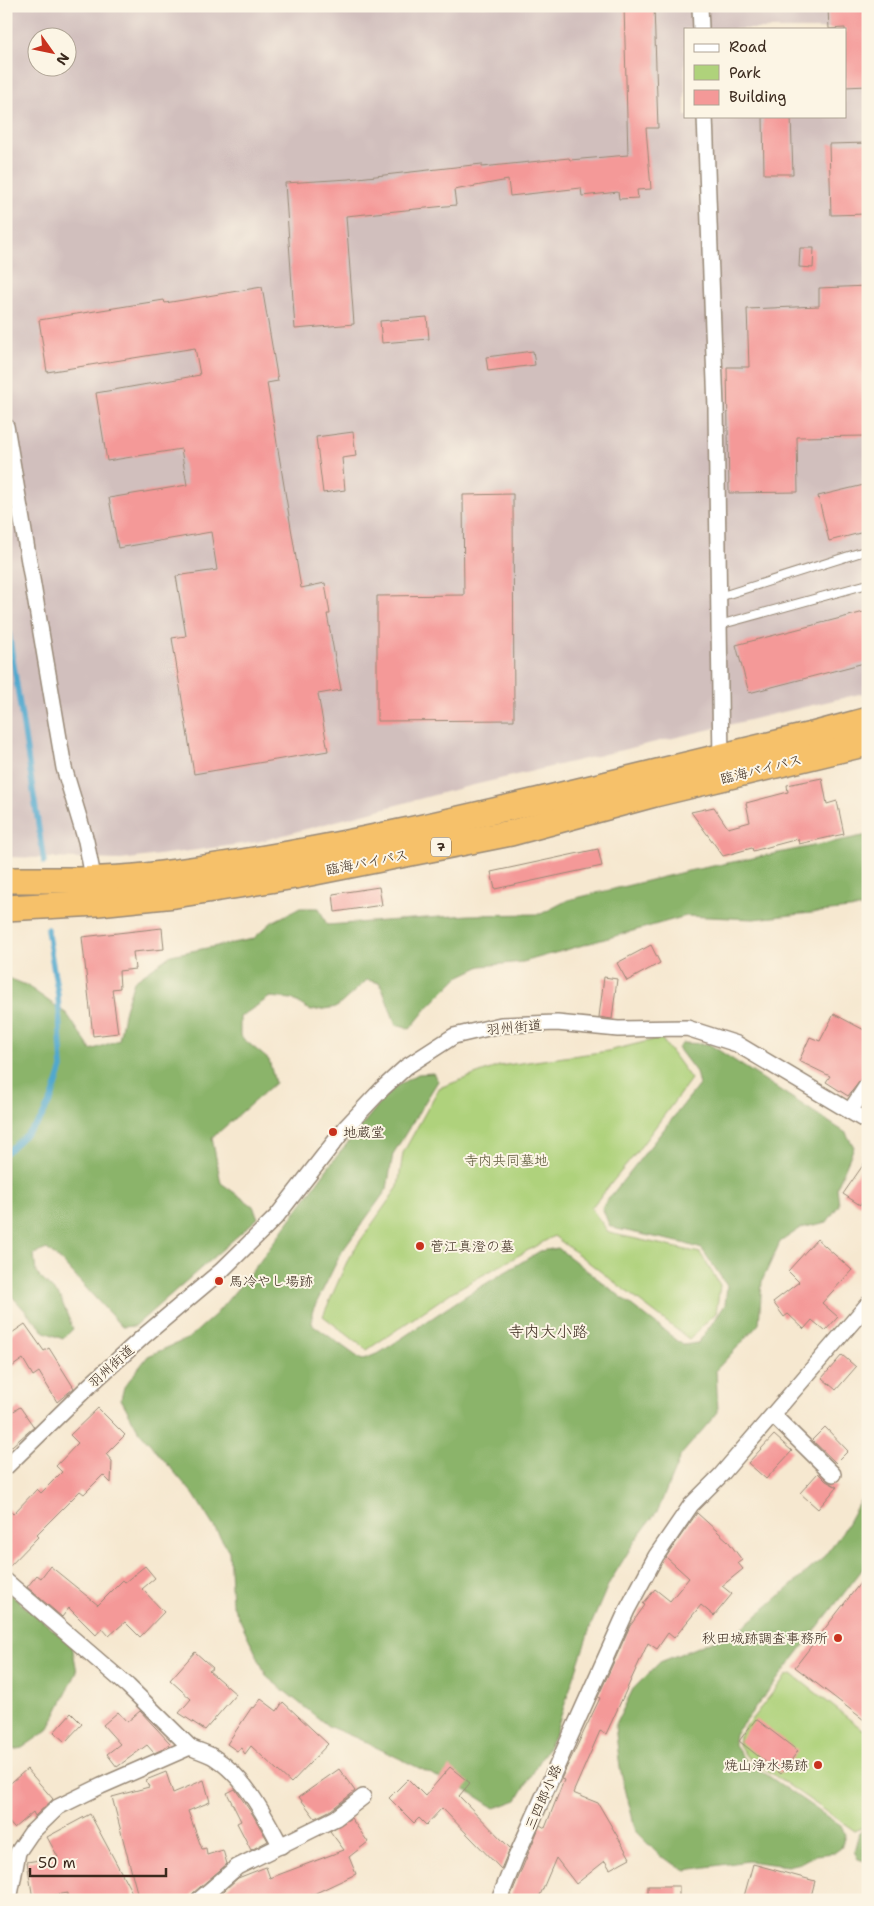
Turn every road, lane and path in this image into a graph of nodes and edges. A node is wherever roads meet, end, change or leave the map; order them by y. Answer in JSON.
{"nodes":[{"id":1,"x":700,"y":6,"type":"edge"},
{"id":2,"x":701,"y":28,"type":"edge"},
{"id":3,"x":705,"y":118,"type":"edge"},
{"id":4,"x":6,"y":426,"type":"edge"},
{"id":5,"x":868,"y":550,"type":"edge"},
{"id":6,"x":868,"y":584,"type":"edge"},
{"id":7,"x":718,"y":597,"type":"junction"},
{"id":8,"x":719,"y":626,"type":"junction"},
{"id":9,"x":868,"y":720,"type":"edge"},
{"id":10,"x":868,"y":743,"type":"edge"},
{"id":11,"x":721,"y":768,"type":"junction"},
{"id":12,"x":93,"y":879,"type":"junction"},
{"id":13,"x":6,"y":880,"type":"edge"},
{"id":14,"x":98,"y":903,"type":"junction"},
{"id":15,"x":6,"y":908,"type":"edge"},
{"id":16,"x":868,"y":1084,"type":"edge"},
{"id":17,"x":850,"y":1111,"type":"junction"},
{"id":18,"x":868,"y":1122,"type":"edge"},
{"id":19,"x":868,"y":1304,"type":"edge"},
{"id":20,"x":773,"y":1415,"type":"junction"},
{"id":21,"x":6,"y":1467,"type":"edge"},
{"id":22,"x":834,"y":1474,"type":"dead end"},
{"id":23,"x":6,"y":1580,"type":"edge"},
{"id":24,"x":190,"y":1747,"type":"junction"},
{"id":25,"x":364,"y":1797,"type":"dead end"},
{"id":26,"x":281,"y":1846,"type":"junction"},
{"id":27,"x":9,"y":1900,"type":"edge"},
{"id":28,"x":199,"y":1900,"type":"edge"},
{"id":29,"x":499,"y":1900,"type":"edge"}],
"edges":[{"from":1,"to":2,"type":"street"},
{"from":3,"to":7,"type":"street"},
{"from":4,"to":12,"type":"street"},
{"from":5,"to":7,"type":"lane"},
{"from":6,"to":8,"type":"lane"},
{"from":7,"to":8,"type":"street"},
{"from":8,"to":11,"type":"street"},
{"from":9,"to":11,"type":"highway","name":"臨海バイパス","number":"7"},
{"from":10,"to":11,"type":"highway","name":"臨海バイパス","number":"7"},
{"from":11,"to":12,"type":"highway","name":"臨海バイパス","number":"7"},
{"from":11,"to":14,"type":"highway","name":"臨海バイパス","number":"7"},
{"from":12,"to":13,"type":"highway","name":"臨海バイパス","number":"7"},
{"from":12,"to":14,"type":"street"},
{"from":14,"to":15,"type":"highway","name":"臨海バイパス","number":"7"},
{"from":16,"to":17,"type":"street"},
{"from":17,"to":18,"type":"street","name":"羽州街道"},
{"from":17,"to":21,"type":"street","name":"羽州街道"},
{"from":19,"to":20,"type":"street","name":"三四郎小路"},
{"from":20,"to":22,"type":"street"},
{"from":20,"to":29,"type":"street","name":"三四郎小路"},
{"from":23,"to":24,"type":"street"},
{"from":24,"to":26,"type":"street"},
{"from":24,"to":27,"type":"street"},
{"from":25,"to":26,"type":"street"},
{"from":26,"to":28,"type":"street"}]}
